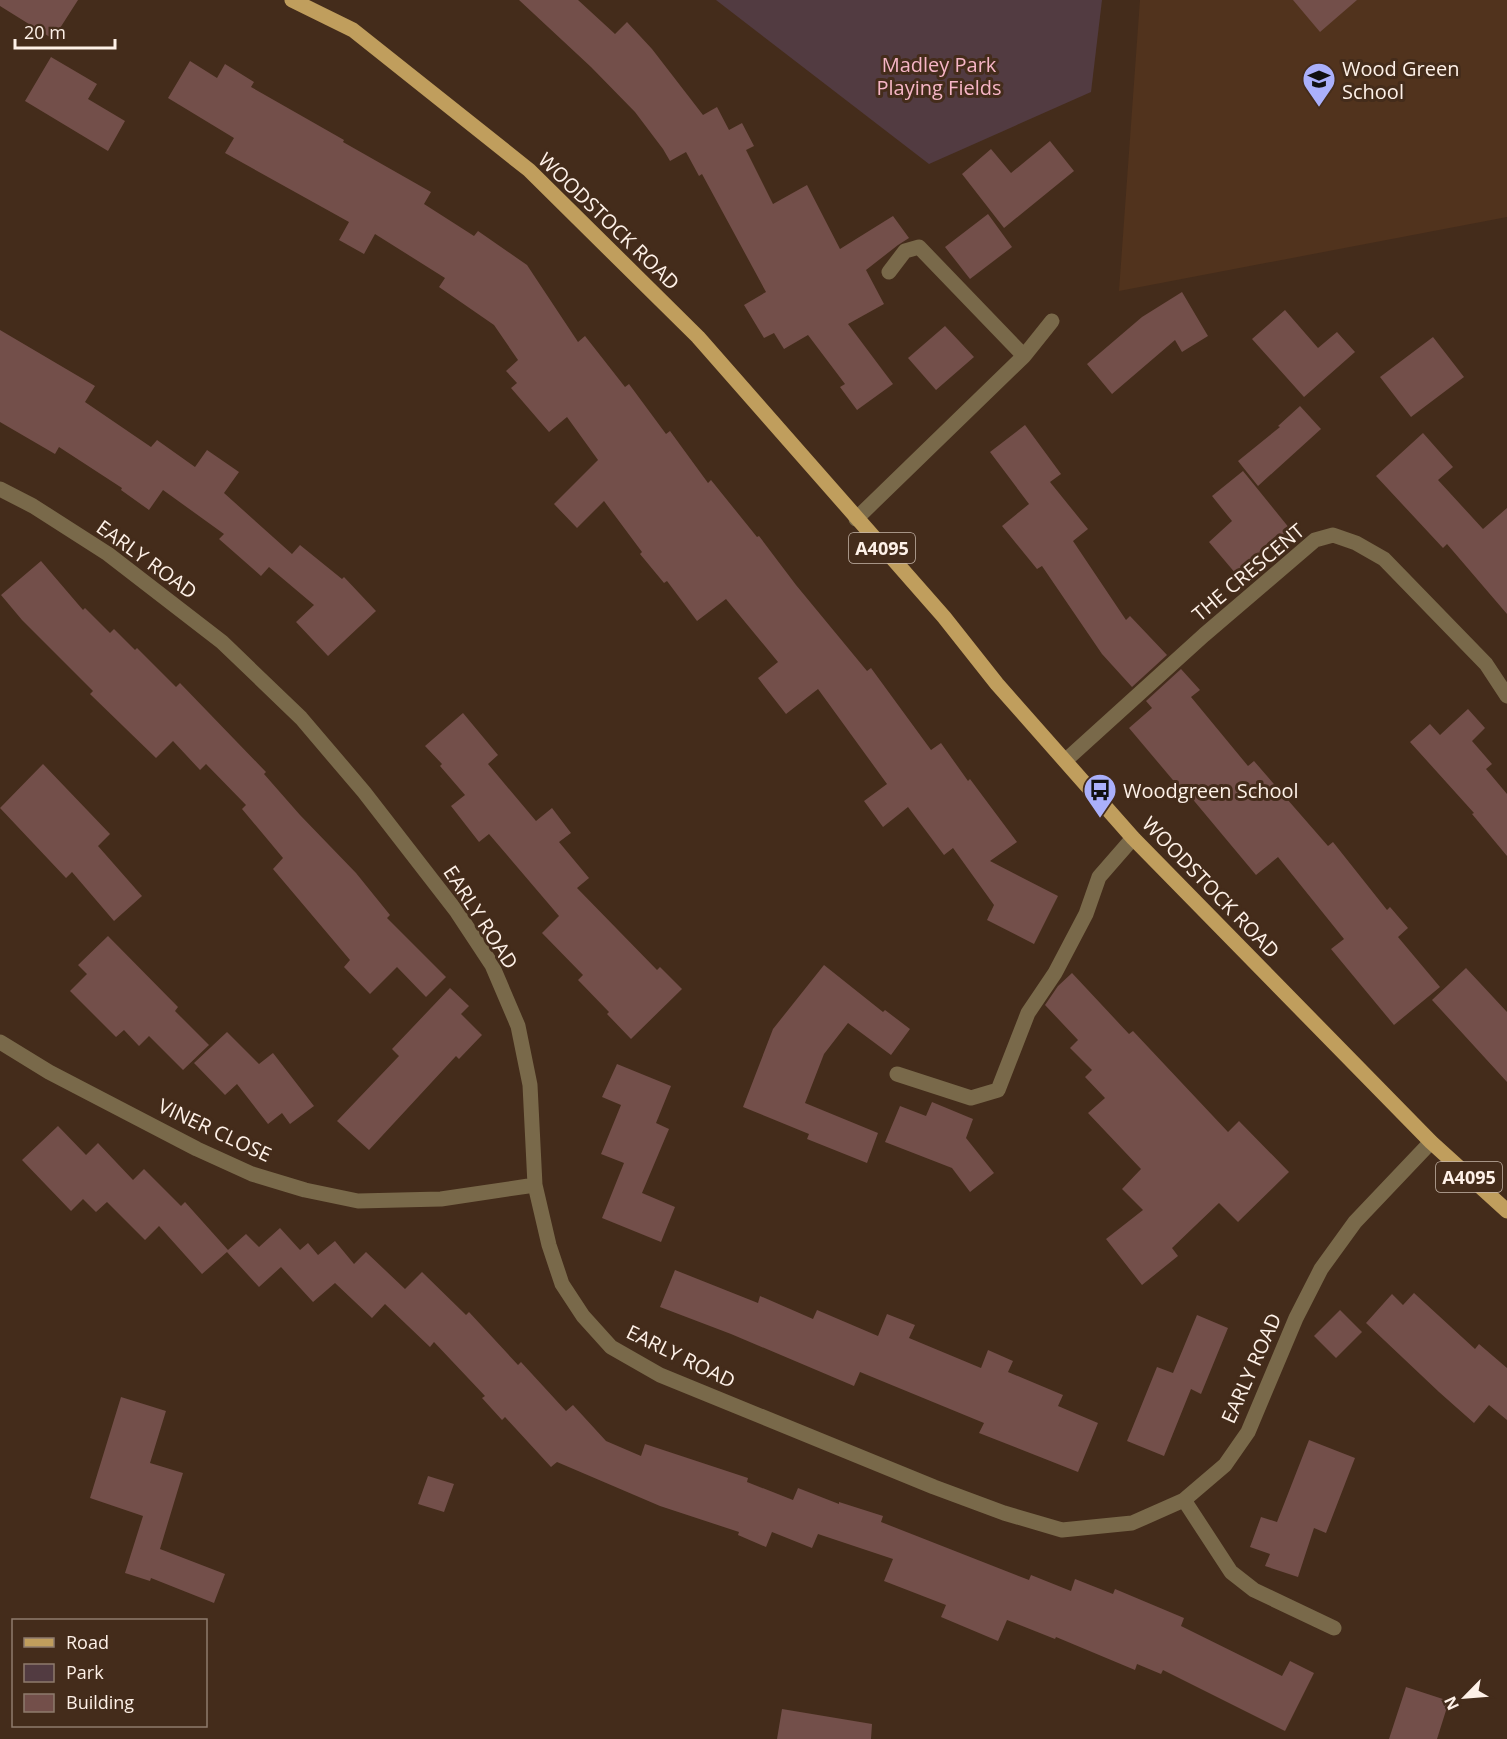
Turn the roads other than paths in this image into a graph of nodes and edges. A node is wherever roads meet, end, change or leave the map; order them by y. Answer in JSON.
{"nodes":[{"id":1,"x":292,"y":0,"type":"edge"},
{"id":2,"x":889,"y":272,"type":"dead end"},
{"id":3,"x":1052,"y":321,"type":"dead end"},
{"id":4,"x":1024,"y":356,"type":"junction"},
{"id":5,"x":0,"y":489,"type":"edge"},
{"id":6,"x":856,"y":519,"type":"junction"},
{"id":7,"x":1507,"y":696,"type":"edge"},
{"id":8,"x":1066,"y":760,"type":"junction"},
{"id":9,"x":1133,"y":838,"type":"junction"},
{"id":10,"x":0,"y":1042,"type":"edge"},
{"id":11,"x":897,"y":1074,"type":"dead end"},
{"id":12,"x":1431,"y":1142,"type":"junction"},
{"id":13,"x":535,"y":1185,"type":"junction"},
{"id":14,"x":1507,"y":1211,"type":"edge"},
{"id":15,"x":1184,"y":1500,"type":"junction"},
{"id":16,"x":1334,"y":1628,"type":"dead end"}],
"edges":[{"from":1,"to":6,"type":"main road","name":"WOODSTOCK ROAD","number":"A4095"},
{"from":2,"to":4,"type":"street"},
{"from":3,"to":4,"type":"street"},
{"from":4,"to":6,"type":"street"},
{"from":5,"to":13,"type":"street","name":"EARLY ROAD"},
{"from":6,"to":8,"type":"main road","name":"WOODSTOCK ROAD","number":"A4095"},
{"from":7,"to":8,"type":"street","name":"THE CRESCENT"},
{"from":8,"to":9,"type":"main road","name":"WOODSTOCK ROAD","number":"A4095"},
{"from":9,"to":11,"type":"street"},
{"from":9,"to":12,"type":"main road","name":"WOODSTOCK ROAD","number":"A4095"},
{"from":10,"to":13,"type":"street","name":"VINER CLOSE"},
{"from":12,"to":14,"type":"main road","name":"WOODSTOCK ROAD","number":"A4095"},
{"from":12,"to":15,"type":"street","name":"EARLY ROAD"},
{"from":13,"to":15,"type":"street","name":"EARLY ROAD"},
{"from":15,"to":16,"type":"street"}]}
